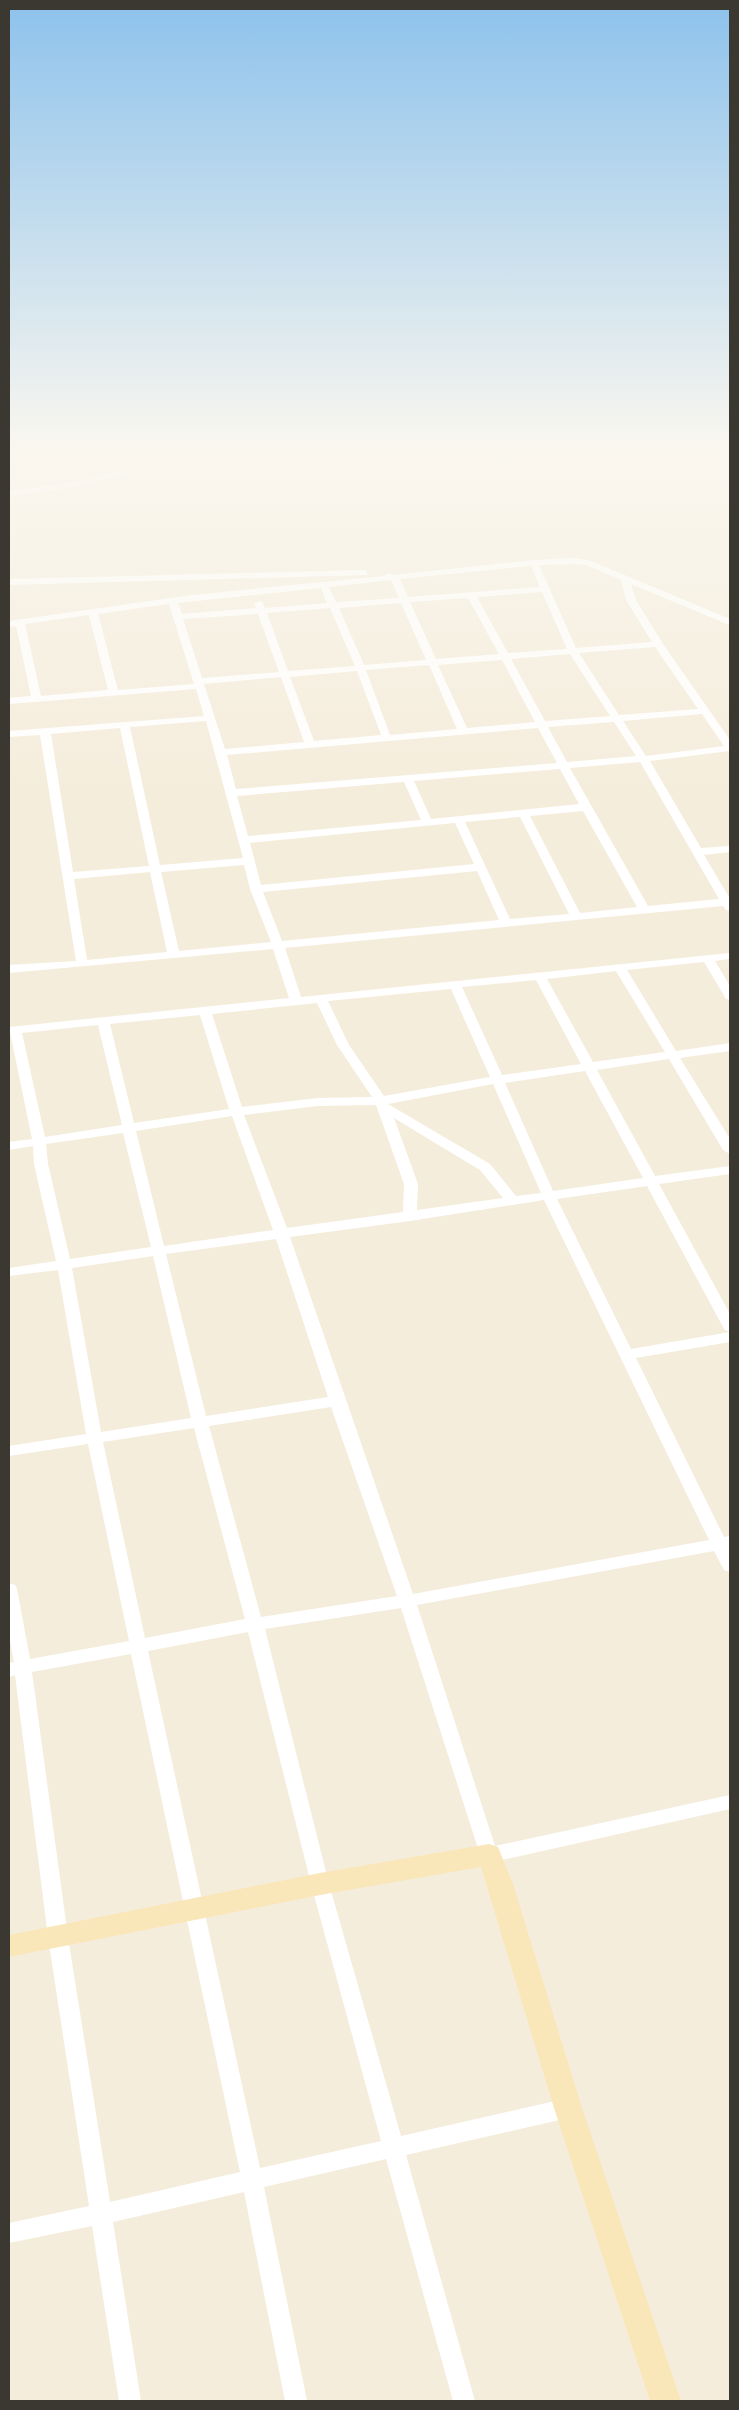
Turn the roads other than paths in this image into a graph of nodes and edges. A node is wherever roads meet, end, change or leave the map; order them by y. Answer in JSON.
{"nodes":[{"id":1,"x":530,"y":563,"type":"edge"},
{"id":2,"x":534,"y":563,"type":"edge"},
{"id":3,"x":587,"y":563,"type":"edge"},
{"id":4,"x":625,"y":578,"type":"junction"},
{"id":5,"x":395,"y":579,"type":"junction"},
{"id":6,"x":9,"y":582,"type":"edge"},
{"id":7,"x":324,"y":586,"type":"junction"},
{"id":8,"x":547,"y":589,"type":"junction"},
{"id":9,"x":252,"y":592,"type":"junction"},
{"id":10,"x":472,"y":596,"type":"junction"},
{"id":11,"x":404,"y":600,"type":"junction"},
{"id":12,"x":173,"y":601,"type":"junction"},
{"id":13,"x":331,"y":605,"type":"junction"},
{"id":14,"x":262,"y":610,"type":"junction"},
{"id":15,"x":93,"y":612,"type":"junction"},
{"id":16,"x":178,"y":617,"type":"junction"},
{"id":17,"x":20,"y":622,"type":"junction"},
{"id":18,"x":730,"y":622,"type":"edge"},
{"id":19,"x":9,"y":624,"type":"edge"},
{"id":20,"x":658,"y":644,"type":"junction"},
{"id":21,"x":572,"y":650,"type":"junction"},
{"id":22,"x":504,"y":656,"type":"junction"},
{"id":23,"x":432,"y":661,"type":"junction"},
{"id":24,"x":360,"y":667,"type":"junction"},
{"id":25,"x":284,"y":674,"type":"junction"},
{"id":26,"x":200,"y":684,"type":"junction"},
{"id":27,"x":114,"y":693,"type":"junction"},
{"id":28,"x":37,"y":699,"type":"junction"},
{"id":29,"x":9,"y":701,"type":"edge"},
{"id":30,"x":704,"y":710,"type":"junction"},
{"id":31,"x":211,"y":718,"type":"junction"},
{"id":32,"x":616,"y":719,"type":"junction"},
{"id":33,"x":124,"y":725,"type":"junction"},
{"id":34,"x":541,"y":725,"type":"junction"},
{"id":35,"x":464,"y":731,"type":"junction"},
{"id":36,"x":45,"y":732,"type":"junction"},
{"id":37,"x":9,"y":734,"type":"edge"},
{"id":38,"x":387,"y":739,"type":"junction"},
{"id":39,"x":310,"y":745,"type":"junction"},
{"id":40,"x":730,"y":748,"type":"edge"},
{"id":41,"x":221,"y":752,"type":"junction"},
{"id":42,"x":643,"y":759,"type":"junction"},
{"id":43,"x":564,"y":765,"type":"junction"},
{"id":44,"x":407,"y":778,"type":"junction"},
{"id":45,"x":231,"y":793,"type":"junction"},
{"id":46,"x":586,"y":807,"type":"junction"},
{"id":47,"x":524,"y":814,"type":"junction"},
{"id":48,"x":459,"y":820,"type":"junction"},
{"id":49,"x":428,"y":823,"type":"junction"},
{"id":50,"x":242,"y":840,"type":"junction"},
{"id":51,"x":730,"y":849,"type":"edge"},
{"id":52,"x":696,"y":852,"type":"junction"},
{"id":53,"x":248,"y":860,"type":"junction"},
{"id":54,"x":480,"y":867,"type":"junction"},
{"id":55,"x":154,"y":869,"type":"junction"},
{"id":56,"x":67,"y":876,"type":"junction"},
{"id":57,"x":256,"y":889,"type":"junction"},
{"id":58,"x":728,"y":906,"type":"edge"},
{"id":59,"x":644,"y":910,"type":"junction"},
{"id":60,"x":577,"y":917,"type":"junction"},
{"id":61,"x":506,"y":923,"type":"junction"},
{"id":62,"x":278,"y":945,"type":"junction"},
{"id":63,"x":174,"y":955,"type":"junction"},
{"id":64,"x":730,"y":956,"type":"edge"},
{"id":65,"x":707,"y":958,"type":"junction"},
{"id":66,"x":82,"y":964,"type":"junction"},
{"id":67,"x":620,"y":968,"type":"junction"},
{"id":68,"x":9,"y":969,"type":"edge"},
{"id":69,"x":540,"y":976,"type":"junction"},
{"id":70,"x":456,"y":984,"type":"junction"},
{"id":71,"x":730,"y":996,"type":"edge"},
{"id":72,"x":322,"y":998,"type":"junction"},
{"id":73,"x":296,"y":1001,"type":"junction"},
{"id":74,"x":205,"y":1010,"type":"junction"},
{"id":75,"x":103,"y":1021,"type":"junction"},
{"id":76,"x":12,"y":1031,"type":"edge"},
{"id":77,"x":730,"y":1047,"type":"edge"},
{"id":78,"x":672,"y":1054,"type":"junction"},
{"id":79,"x":589,"y":1067,"type":"junction"},
{"id":80,"x":496,"y":1080,"type":"junction"},
{"id":81,"x":382,"y":1105,"type":"junction"},
{"id":82,"x":237,"y":1113,"type":"junction"},
{"id":83,"x":130,"y":1128,"type":"junction"},
{"id":84,"x":39,"y":1141,"type":"junction"},
{"id":85,"x":9,"y":1146,"type":"edge"},
{"id":86,"x":730,"y":1150,"type":"edge"},
{"id":87,"x":730,"y":1170,"type":"edge"},
{"id":88,"x":651,"y":1182,"type":"junction"},
{"id":89,"x":549,"y":1196,"type":"junction"},
{"id":90,"x":512,"y":1201,"type":"junction"},
{"id":91,"x":410,"y":1217,"type":"junction"},
{"id":92,"x":280,"y":1232,"type":"junction"},
{"id":93,"x":159,"y":1249,"type":"junction"},
{"id":94,"x":64,"y":1264,"type":"junction"},
{"id":95,"x":9,"y":1272,"type":"edge"},
{"id":96,"x":730,"y":1327,"type":"edge"},
{"id":97,"x":730,"y":1337,"type":"edge"},
{"id":98,"x":628,"y":1354,"type":"junction"},
{"id":99,"x":337,"y":1401,"type":"junction"},
{"id":100,"x":200,"y":1422,"type":"junction"},
{"id":101,"x":94,"y":1438,"type":"junction"},
{"id":102,"x":9,"y":1451,"type":"edge"},
{"id":103,"x":725,"y":1543,"type":"edge"},
{"id":104,"x":730,"y":1566,"type":"edge"},
{"id":105,"x":9,"y":1589,"type":"edge"},
{"id":106,"x":407,"y":1601,"type":"junction"},
{"id":107,"x":255,"y":1624,"type":"junction"},
{"id":108,"x":139,"y":1646,"type":"junction"},
{"id":109,"x":16,"y":1668,"type":"edge"},
{"id":110,"x":730,"y":1802,"type":"edge"},
{"id":111,"x":489,"y":1855,"type":"junction"},
{"id":112,"x":320,"y":1884,"type":"junction"},
{"id":113,"x":193,"y":1908,"type":"junction"},
{"id":114,"x":58,"y":1937,"type":"junction"},
{"id":115,"x":9,"y":1946,"type":"edge"},
{"id":116,"x":568,"y":2108,"type":"junction"},
{"id":117,"x":394,"y":2147,"type":"junction"},
{"id":118,"x":252,"y":2180,"type":"junction"},
{"id":119,"x":101,"y":2214,"type":"junction"},
{"id":120,"x":9,"y":2232,"type":"edge"},
{"id":121,"x":130,"y":2401,"type":"edge"},
{"id":122,"x":296,"y":2401,"type":"edge"},
{"id":123,"x":464,"y":2401,"type":"edge"},
{"id":124,"x":666,"y":2401,"type":"edge"}],
"edges":[{"from":1,"to":5,"type":"street"},
{"from":2,"to":8,"type":"street"},
{"from":3,"to":4,"type":"street"},
{"from":4,"to":18,"type":"street"},
{"from":4,"to":20,"type":"street"},
{"from":5,"to":6,"type":"street"},
{"from":5,"to":7,"type":"street"},
{"from":5,"to":11,"type":"street"},
{"from":7,"to":9,"type":"street"},
{"from":7,"to":13,"type":"street"},
{"from":8,"to":10,"type":"street"},
{"from":8,"to":21,"type":"street"},
{"from":9,"to":12,"type":"street"},
{"from":9,"to":14,"type":"street"},
{"from":10,"to":11,"type":"street"},
{"from":10,"to":22,"type":"street"},
{"from":11,"to":13,"type":"street"},
{"from":11,"to":23,"type":"street"},
{"from":12,"to":15,"type":"street"},
{"from":12,"to":16,"type":"street"},
{"from":13,"to":14,"type":"street"},
{"from":13,"to":24,"type":"street"},
{"from":14,"to":16,"type":"street"},
{"from":14,"to":25,"type":"street"},
{"from":15,"to":17,"type":"street"},
{"from":15,"to":27,"type":"street"},
{"from":16,"to":26,"type":"street"},
{"from":17,"to":19,"type":"street"},
{"from":17,"to":28,"type":"street"},
{"from":20,"to":21,"type":"street"},
{"from":20,"to":30,"type":"street"},
{"from":21,"to":22,"type":"street"},
{"from":21,"to":32,"type":"street"},
{"from":22,"to":23,"type":"street"},
{"from":22,"to":34,"type":"street"},
{"from":23,"to":24,"type":"street"},
{"from":23,"to":35,"type":"street"},
{"from":24,"to":25,"type":"street"},
{"from":24,"to":38,"type":"street"},
{"from":25,"to":26,"type":"street"},
{"from":25,"to":39,"type":"street"},
{"from":26,"to":27,"type":"street"},
{"from":26,"to":31,"type":"street"},
{"from":27,"to":28,"type":"street"},
{"from":28,"to":29,"type":"street"},
{"from":30,"to":32,"type":"street"},
{"from":30,"to":40,"type":"street"},
{"from":31,"to":33,"type":"street"},
{"from":31,"to":41,"type":"street"},
{"from":32,"to":34,"type":"street"},
{"from":32,"to":42,"type":"street"},
{"from":33,"to":36,"type":"street"},
{"from":33,"to":55,"type":"street"},
{"from":34,"to":35,"type":"street"},
{"from":34,"to":43,"type":"street"},
{"from":35,"to":38,"type":"street"},
{"from":36,"to":37,"type":"street"},
{"from":36,"to":56,"type":"street"},
{"from":38,"to":39,"type":"street"},
{"from":39,"to":41,"type":"street"},
{"from":40,"to":42,"type":"street"},
{"from":41,"to":45,"type":"street"},
{"from":42,"to":43,"type":"street"},
{"from":42,"to":52,"type":"street"},
{"from":43,"to":44,"type":"street"},
{"from":43,"to":46,"type":"street"},
{"from":44,"to":45,"type":"street"},
{"from":44,"to":49,"type":"street"},
{"from":45,"to":50,"type":"street"},
{"from":46,"to":47,"type":"street"},
{"from":46,"to":59,"type":"street"},
{"from":47,"to":48,"type":"street"},
{"from":47,"to":60,"type":"street"},
{"from":48,"to":49,"type":"street"},
{"from":48,"to":54,"type":"street"},
{"from":49,"to":50,"type":"street"},
{"from":50,"to":53,"type":"street"},
{"from":51,"to":52,"type":"street"},
{"from":52,"to":58,"type":"street"},
{"from":53,"to":55,"type":"street"},
{"from":53,"to":57,"type":"street"},
{"from":54,"to":57,"type":"street"},
{"from":54,"to":61,"type":"street"},
{"from":55,"to":56,"type":"street"},
{"from":55,"to":63,"type":"street"},
{"from":56,"to":66,"type":"street"},
{"from":57,"to":62,"type":"street"},
{"from":58,"to":59,"type":"street"},
{"from":59,"to":60,"type":"street"},
{"from":60,"to":61,"type":"street"},
{"from":61,"to":62,"type":"street"},
{"from":62,"to":63,"type":"street"},
{"from":62,"to":73,"type":"street"},
{"from":63,"to":66,"type":"street"},
{"from":64,"to":65,"type":"street"},
{"from":65,"to":67,"type":"street"},
{"from":65,"to":71,"type":"street"},
{"from":66,"to":68,"type":"street"},
{"from":67,"to":69,"type":"street"},
{"from":67,"to":78,"type":"street"},
{"from":69,"to":70,"type":"street"},
{"from":69,"to":79,"type":"street"},
{"from":70,"to":72,"type":"street"},
{"from":70,"to":80,"type":"street"},
{"from":72,"to":73,"type":"street"},
{"from":72,"to":81,"type":"street"},
{"from":73,"to":74,"type":"street"},
{"from":74,"to":75,"type":"street"},
{"from":74,"to":82,"type":"street"},
{"from":75,"to":76,"type":"street"},
{"from":75,"to":83,"type":"street"},
{"from":76,"to":84,"type":"street"},
{"from":77,"to":78,"type":"street"},
{"from":78,"to":79,"type":"street"},
{"from":78,"to":86,"type":"street"},
{"from":79,"to":80,"type":"street"},
{"from":79,"to":88,"type":"street"},
{"from":80,"to":81,"type":"street"},
{"from":80,"to":89,"type":"street"},
{"from":81,"to":82,"type":"street"},
{"from":81,"to":90,"type":"street"},
{"from":81,"to":91,"type":"street"},
{"from":82,"to":83,"type":"street"},
{"from":82,"to":92,"type":"street"},
{"from":83,"to":84,"type":"street"},
{"from":83,"to":93,"type":"street"},
{"from":84,"to":85,"type":"street"},
{"from":84,"to":94,"type":"street"},
{"from":87,"to":88,"type":"street"},
{"from":88,"to":89,"type":"street"},
{"from":88,"to":96,"type":"street"},
{"from":89,"to":90,"type":"street"},
{"from":89,"to":98,"type":"street"},
{"from":90,"to":91,"type":"street"},
{"from":91,"to":92,"type":"street"},
{"from":92,"to":93,"type":"street"},
{"from":92,"to":99,"type":"street"},
{"from":93,"to":94,"type":"street"},
{"from":93,"to":100,"type":"street"},
{"from":94,"to":95,"type":"street"},
{"from":94,"to":101,"type":"street"},
{"from":97,"to":98,"type":"street"},
{"from":98,"to":103,"type":"street"},
{"from":99,"to":100,"type":"street"},
{"from":99,"to":106,"type":"street"},
{"from":100,"to":101,"type":"street"},
{"from":100,"to":107,"type":"street"},
{"from":101,"to":102,"type":"street"},
{"from":101,"to":108,"type":"street"},
{"from":103,"to":104,"type":"street"},
{"from":103,"to":106,"type":"street"},
{"from":105,"to":109,"type":"street"},
{"from":106,"to":107,"type":"street"},
{"from":106,"to":111,"type":"street"},
{"from":107,"to":108,"type":"street"},
{"from":107,"to":112,"type":"street"},
{"from":108,"to":109,"type":"street"},
{"from":108,"to":113,"type":"street"},
{"from":109,"to":114,"type":"street"},
{"from":110,"to":111,"type":"street"},
{"from":111,"to":112,"type":"street"},
{"from":111,"to":116,"type":"street"},
{"from":112,"to":113,"type":"street"},
{"from":112,"to":117,"type":"street"},
{"from":113,"to":114,"type":"street"},
{"from":113,"to":118,"type":"street"},
{"from":114,"to":115,"type":"street"},
{"from":114,"to":119,"type":"street"},
{"from":116,"to":117,"type":"street"},
{"from":116,"to":124,"type":"street"},
{"from":117,"to":118,"type":"street"},
{"from":117,"to":123,"type":"street"},
{"from":118,"to":119,"type":"street"},
{"from":118,"to":122,"type":"street"},
{"from":119,"to":120,"type":"street"},
{"from":119,"to":121,"type":"street"}]}
